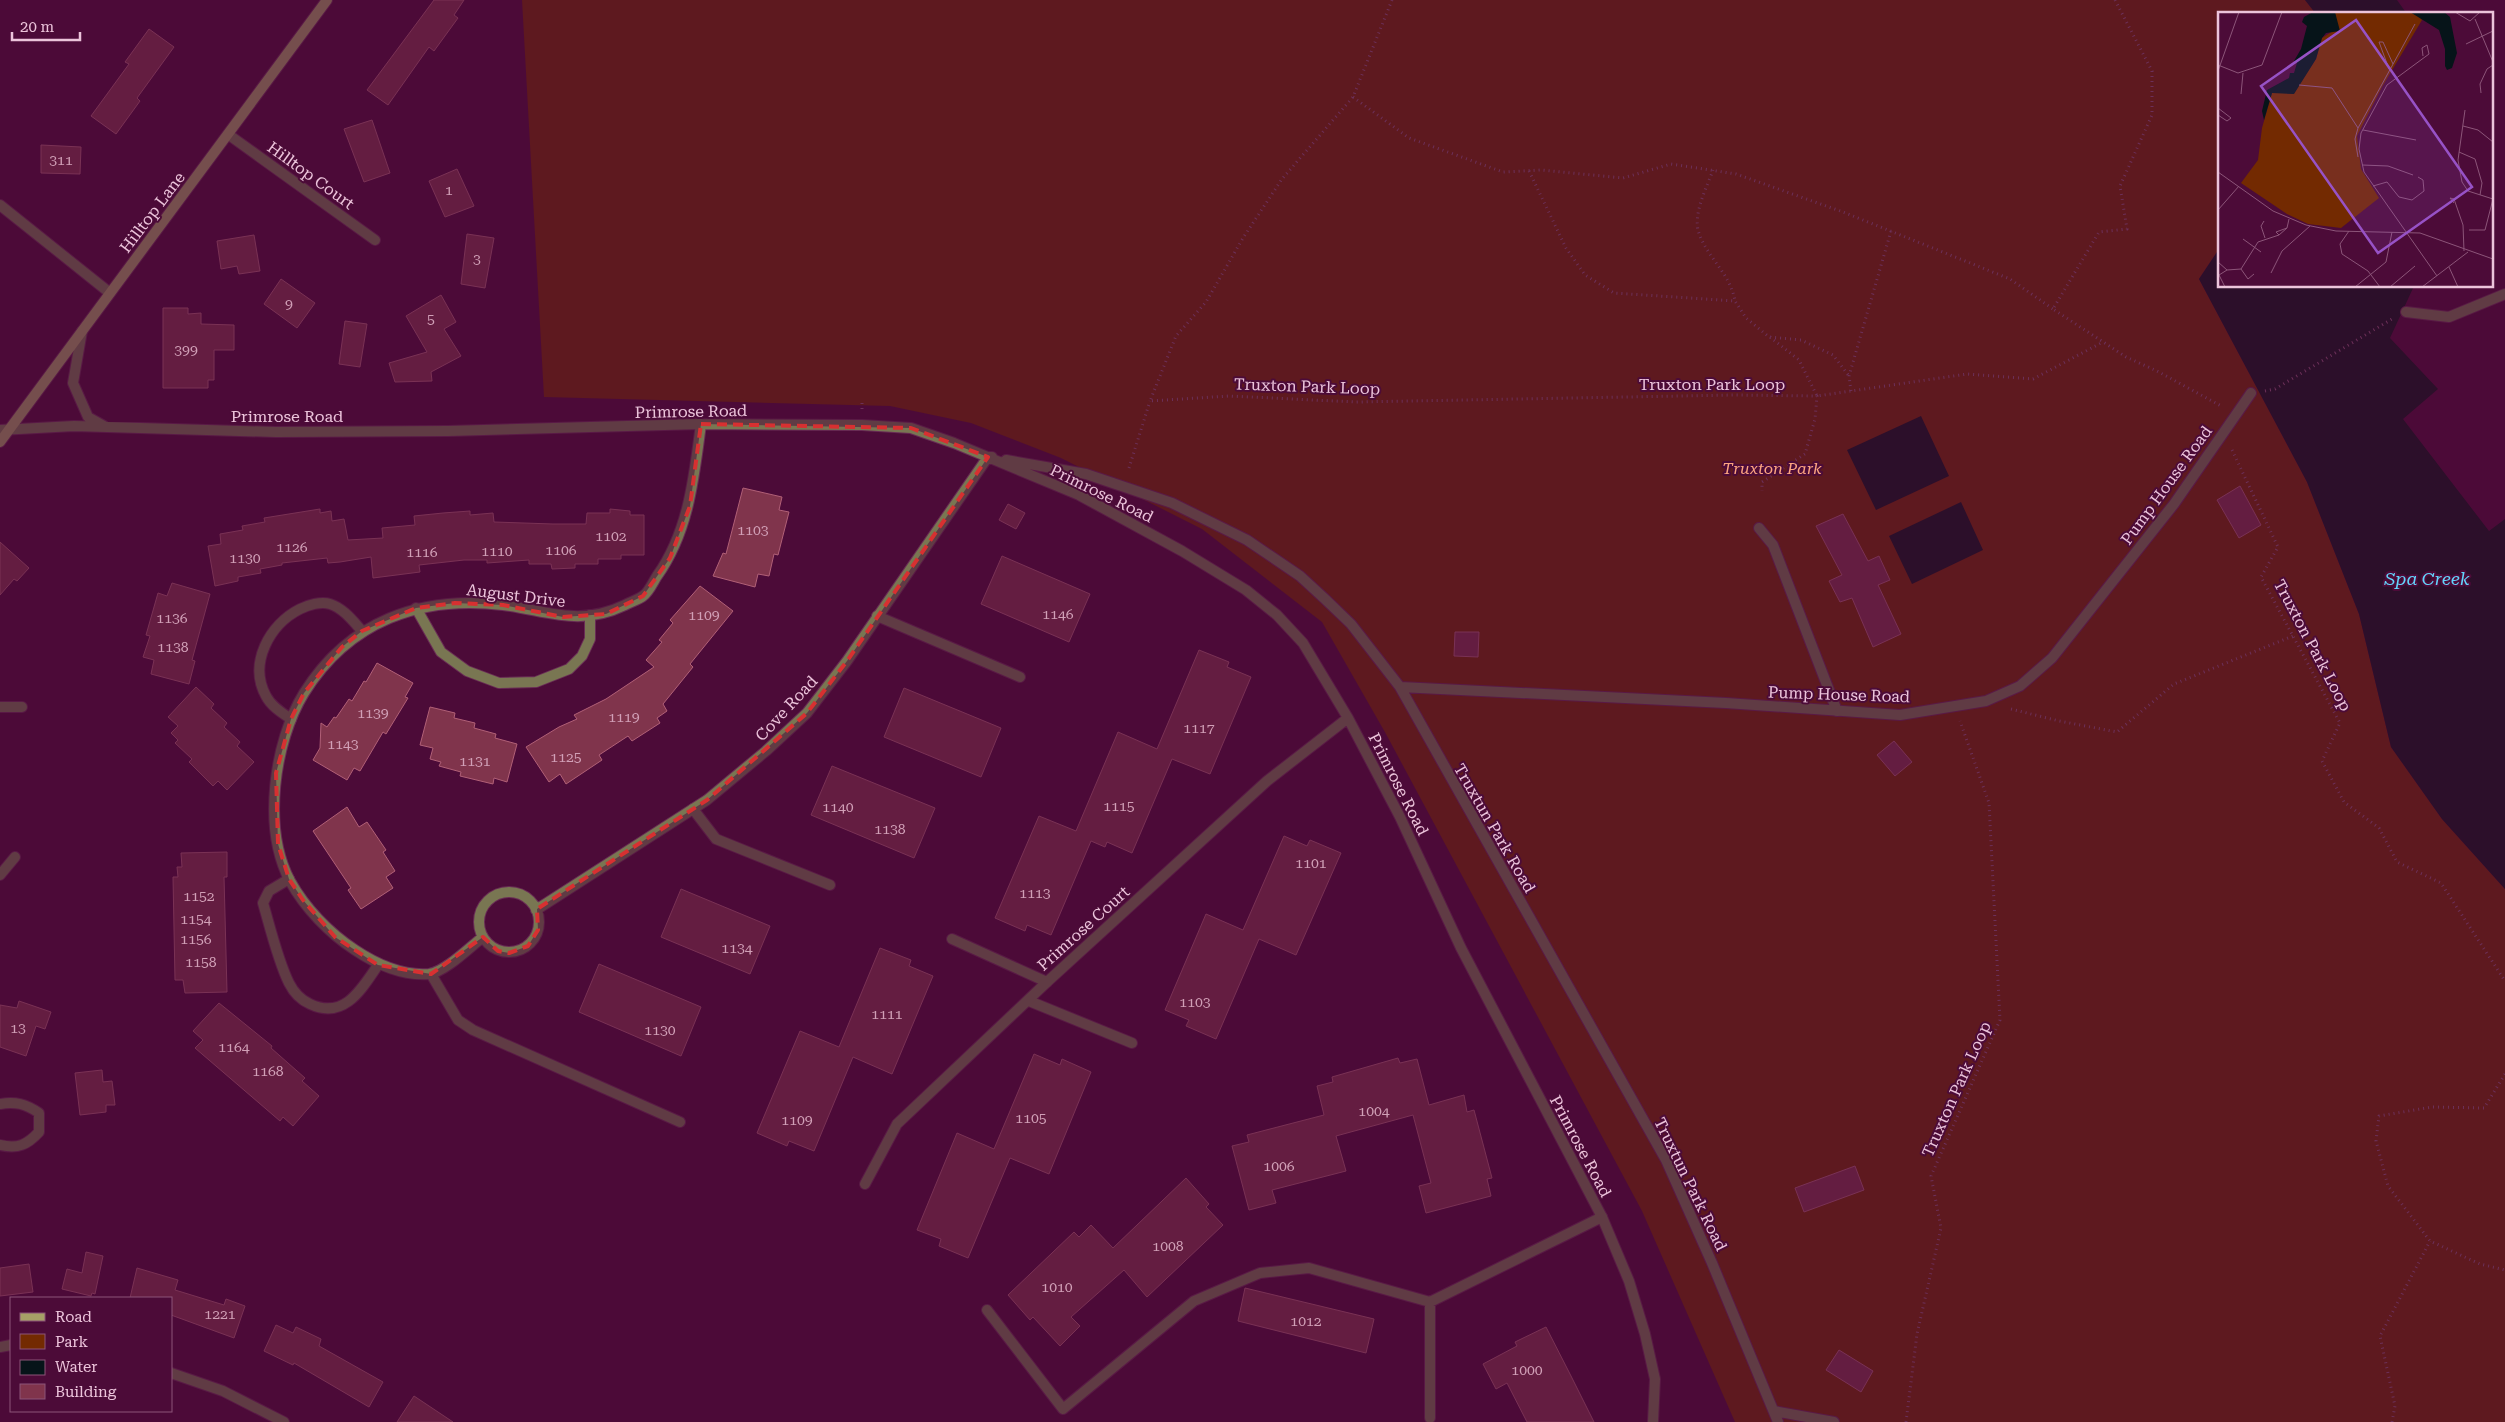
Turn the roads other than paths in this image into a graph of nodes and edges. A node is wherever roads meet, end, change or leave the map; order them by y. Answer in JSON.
{"nodes":[{"id":1,"x":327,"y":0,"type":"edge"},
{"id":2,"x":229,"y":135,"type":"junction"},
{"id":3,"x":0,"y":205,"type":"edge"},
{"id":4,"x":375,"y":240,"type":"dead end"},
{"id":5,"x":110,"y":294,"type":"junction"},
{"id":6,"x":2505,"y":294,"type":"edge"},
{"id":7,"x":2406,"y":312,"type":"road end"},
{"id":8,"x":82,"y":331,"type":"junction"},
{"id":9,"x":2251,"y":393,"type":"road end"},
{"id":10,"x":701,"y":424,"type":"junction"},
{"id":11,"x":107,"y":428,"type":"junction"},
{"id":12,"x":4,"y":430,"type":"edge"},
{"id":13,"x":0,"y":442,"type":"edge"},
{"id":14,"x":988,"y":457,"type":"junction"},
{"id":15,"x":1759,"y":528,"type":"dead end"},
{"id":16,"x":416,"y":608,"type":"junction"},
{"id":17,"x":590,"y":615,"type":"junction"},
{"id":18,"x":877,"y":616,"type":"junction"},
{"id":19,"x":362,"y":631,"type":"junction"},
{"id":20,"x":1020,"y":677,"type":"dead end"},
{"id":21,"x":1400,"y":687,"type":"junction"},
{"id":22,"x":22,"y":707,"type":"dead end"},
{"id":23,"x":0,"y":708,"type":"edge"},
{"id":24,"x":1837,"y":711,"type":"junction"},
{"id":25,"x":1348,"y":718,"type":"junction"},
{"id":26,"x":291,"y":720,"type":"junction"},
{"id":27,"x":693,"y":809,"type":"junction"},
{"id":28,"x":15,"y":857,"type":"dead end"},
{"id":29,"x":0,"y":875,"type":"edge"},
{"id":30,"x":289,"y":879,"type":"junction"},
{"id":31,"x":830,"y":884,"type":"dead end"},
{"id":32,"x":536,"y":910,"type":"junction"},
{"id":33,"x":483,"y":937,"type":"junction"},
{"id":34,"x":952,"y":939,"type":"dead end"},
{"id":35,"x":378,"y":965,"type":"junction"},
{"id":36,"x":431,"y":974,"type":"junction"},
{"id":37,"x":1047,"y":982,"type":"junction"},
{"id":38,"x":1029,"y":1001,"type":"junction"},
{"id":39,"x":1132,"y":1043,"type":"dead end"},
{"id":40,"x":0,"y":1104,"type":"edge"},
{"id":41,"x":680,"y":1122,"type":"dead end"},
{"id":42,"x":0,"y":1145,"type":"edge"},
{"id":43,"x":865,"y":1184,"type":"dead end"},
{"id":44,"x":1602,"y":1217,"type":"junction"},
{"id":45,"x":1430,"y":1302,"type":"junction"},
{"id":46,"x":987,"y":1310,"type":"dead end"},
{"id":47,"x":172,"y":1373,"type":"edge"},
{"id":48,"x":1774,"y":1411,"type":"junction"},
{"id":49,"x":1430,"y":1418,"type":"dead end"},
{"id":50,"x":284,"y":1422,"type":"edge"},
{"id":51,"x":1653,"y":1422,"type":"edge"},
{"id":52,"x":1778,"y":1422,"type":"edge"},
{"id":53,"x":1834,"y":1422,"type":"edge"}],
"edges":[{"from":1,"to":2,"type":"street","name":"Hilltop Lane"},
{"from":2,"to":4,"type":"street","name":"Hilltop Court"},
{"from":2,"to":5,"type":"street","name":"Hilltop Lane"},
{"from":3,"to":5,"type":"street"},
{"from":5,"to":8,"type":"street","name":"Hilltop Lane"},
{"from":6,"to":7,"type":"street"},
{"from":8,"to":11,"type":"street"},
{"from":8,"to":12,"type":"street","name":"Hilltop Lane"},
{"from":9,"to":24,"type":"street","name":"Pump House Road"},
{"from":10,"to":11,"type":"street","name":"Primrose Road"},
{"from":10,"to":14,"type":"street","name":"Primrose Road"},
{"from":10,"to":17,"type":"street","name":"August Drive"},
{"from":11,"to":12,"type":"street","name":"Primrose Road"},
{"from":12,"to":13,"type":"street","name":"Hilltop Lane"},
{"from":14,"to":18,"type":"street","name":"Cove Road"},
{"from":14,"to":21,"type":"street","name":"Truxtun Park Road"},
{"from":14,"to":25,"type":"street","name":"Primrose Road"},
{"from":15,"to":24,"type":"street"},
{"from":16,"to":17,"type":"street","name":"August Drive"},
{"from":16,"to":17,"type":"street"},
{"from":16,"to":19,"type":"street","name":"August Drive"},
{"from":18,"to":20,"type":"street"},
{"from":18,"to":27,"type":"street","name":"Cove Road"},
{"from":19,"to":26,"type":"street","name":"August Drive"},
{"from":19,"to":26,"type":"street"},
{"from":21,"to":24,"type":"street","name":"Pump House Road"},
{"from":21,"to":48,"type":"street","name":"Truxtun Park Road"},
{"from":22,"to":23,"type":"street"},
{"from":25,"to":37,"type":"street","name":"Primrose Court"},
{"from":25,"to":44,"type":"street","name":"Primrose Road"},
{"from":26,"to":30,"type":"street","name":"August Drive"},
{"from":27,"to":31,"type":"street"},
{"from":27,"to":32,"type":"street","name":"Cove Road"},
{"from":28,"to":29,"type":"street"},
{"from":30,"to":35,"type":"street","name":"August Drive"},
{"from":30,"to":35,"type":"street"},
{"from":32,"to":33,"type":"street"},
{"from":32,"to":33,"type":"street"},
{"from":33,"to":36,"type":"street"},
{"from":34,"to":37,"type":"street"},
{"from":35,"to":36,"type":"street","name":"August Drive"},
{"from":36,"to":41,"type":"street"},
{"from":37,"to":38,"type":"street","name":"Primrose Court"},
{"from":38,"to":39,"type":"street"},
{"from":38,"to":43,"type":"street","name":"Primrose Court"},
{"from":40,"to":42,"type":"street"},
{"from":44,"to":45,"type":"street"},
{"from":44,"to":51,"type":"street","name":"Primrose Road"},
{"from":45,"to":46,"type":"street"},
{"from":45,"to":49,"type":"street"},
{"from":47,"to":50,"type":"street"},
{"from":48,"to":52,"type":"street","name":"Truxtun Park Road"},
{"from":48,"to":53,"type":"street"}]}
